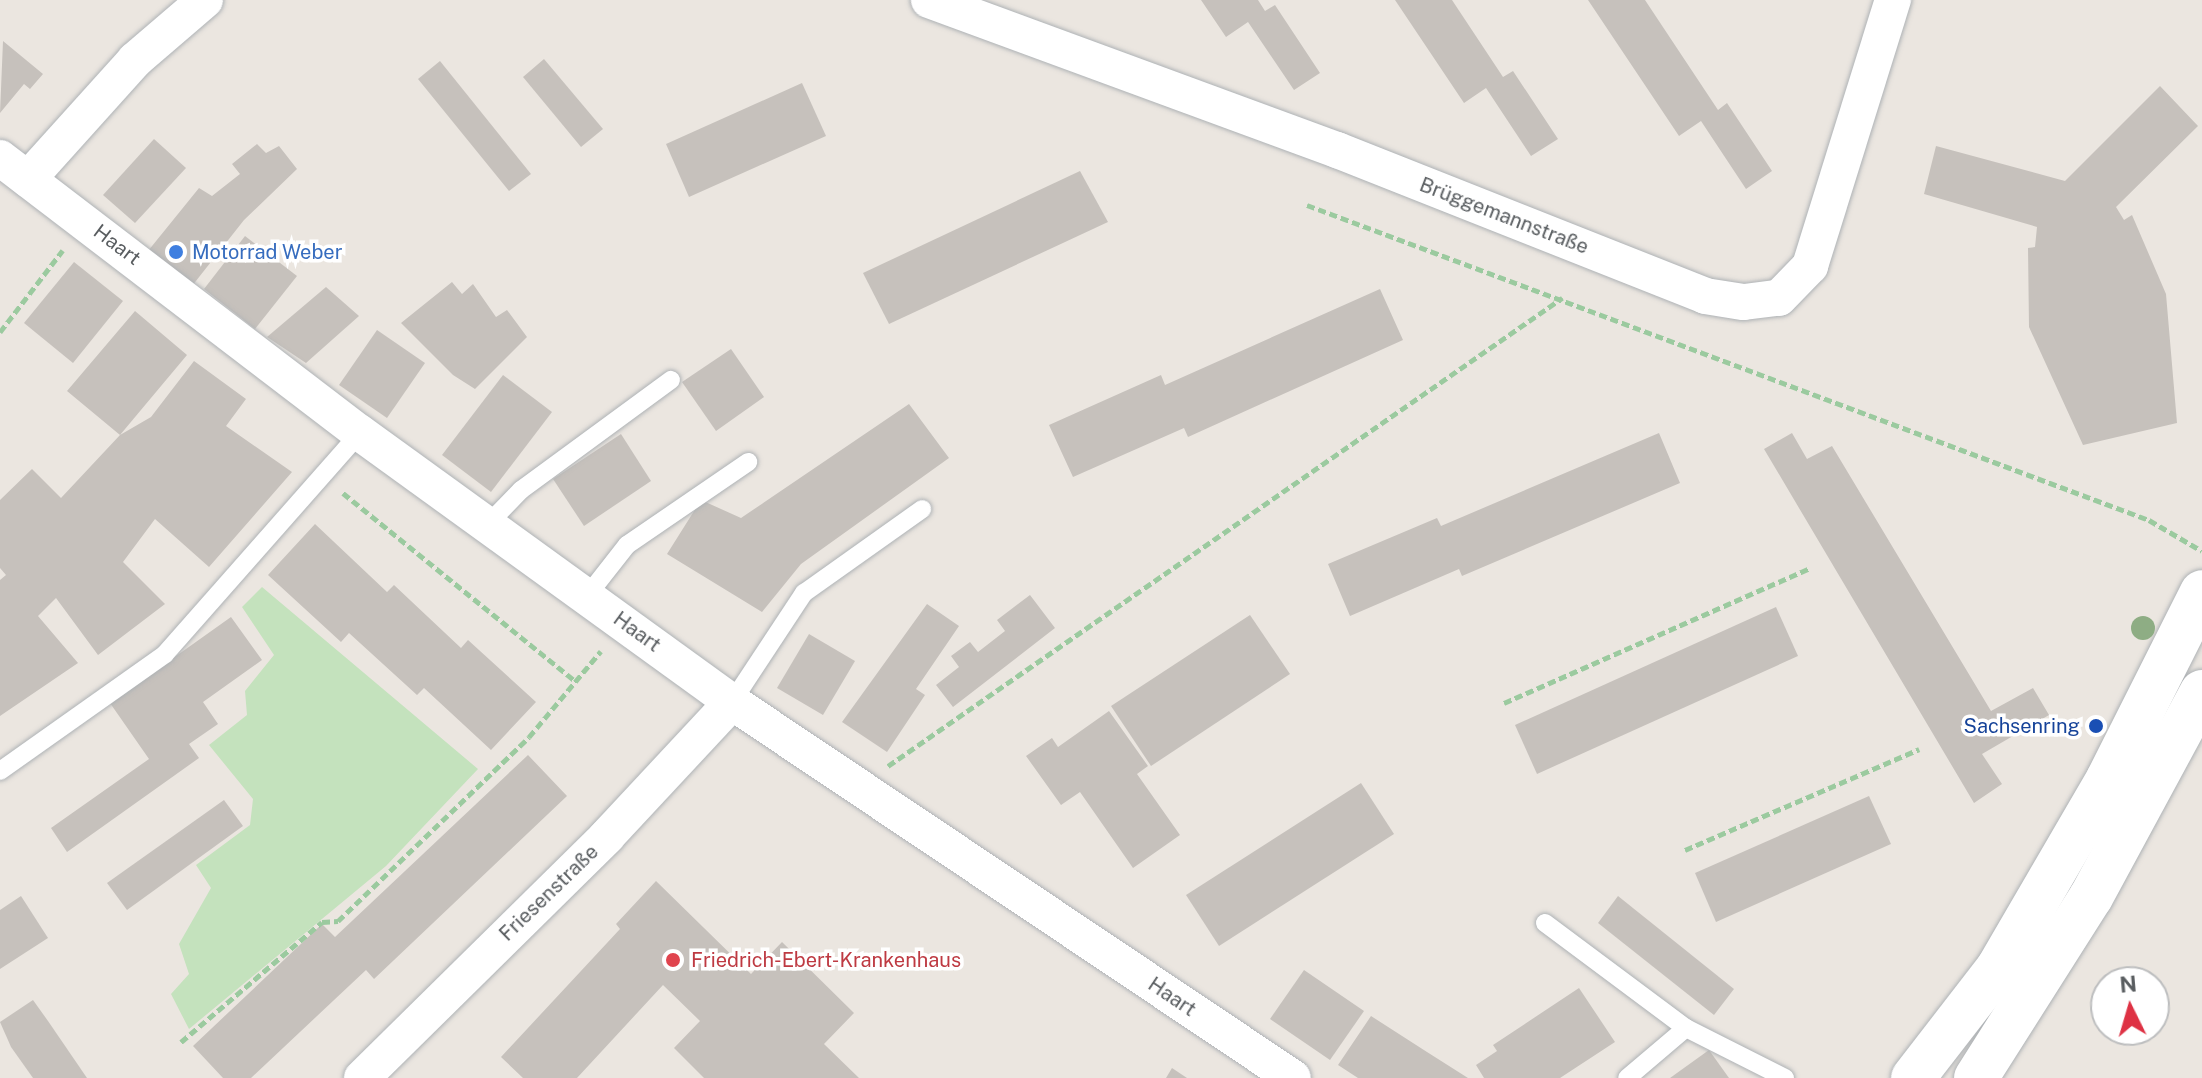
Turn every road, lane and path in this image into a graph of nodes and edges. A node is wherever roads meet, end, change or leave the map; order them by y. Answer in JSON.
{"nodes":[{"id":1,"x":205,"y":0,"type":"edge"},
{"id":2,"x":929,"y":0,"type":"edge"},
{"id":3,"x":1893,"y":0,"type":"edge"},
{"id":4,"x":14,"y":168,"type":"edge"},
{"id":5,"x":1307,"y":205,"type":"dead end"},
{"id":6,"x":86,"y":221,"type":"junction"},
{"id":7,"x":1562,"y":298,"type":"junction"},
{"id":8,"x":0,"y":332,"type":"edge"},
{"id":9,"x":671,"y":380,"type":"dead end"},
{"id":10,"x":360,"y":433,"type":"junction"},
{"id":11,"x":748,"y":462,"type":"dead end"},
{"id":12,"x":321,"y":476,"type":"junction"},
{"id":13,"x":922,"y":509,"type":"dead end"},
{"id":14,"x":489,"y":523,"type":"junction"},
{"id":15,"x":2202,"y":551,"type":"edge"},
{"id":16,"x":1810,"y":568,"type":"dead end"},
{"id":17,"x":2202,"y":592,"type":"edge"},
{"id":18,"x":587,"y":596,"type":"junction"},
{"id":19,"x":626,"y":623,"type":"junction"},
{"id":20,"x":575,"y":681,"type":"junction"},
{"id":21,"x":2202,"y":692,"type":"edge"},
{"id":22,"x":732,"y":702,"type":"junction"},
{"id":23,"x":1504,"y":703,"type":"dead end"},
{"id":24,"x":1919,"y":749,"type":"dead end"},
{"id":25,"x":0,"y":771,"type":"edge"},
{"id":26,"x":861,"y":785,"type":"junction"},
{"id":27,"x":1685,"y":850,"type":"dead end"},
{"id":28,"x":1545,"y":923,"type":"dead end"},
{"id":29,"x":1686,"y":1028,"type":"junction"},
{"id":30,"x":181,"y":1042,"type":"dead end"},
{"id":31,"x":362,"y":1078,"type":"edge"},
{"id":32,"x":1293,"y":1078,"type":"edge"},
{"id":33,"x":1627,"y":1078,"type":"edge"},
{"id":34,"x":1785,"y":1078,"type":"edge"},
{"id":35,"x":1913,"y":1078,"type":"edge"},
{"id":36,"x":1976,"y":1078,"type":"edge"}],
"edges":[{"from":1,"to":4,"type":"street"},
{"from":2,"to":3,"type":"street","name":"Brüggemannstraße"},
{"from":4,"to":6,"type":"street","name":"Haart"},
{"from":5,"to":7,"type":"path"},
{"from":6,"to":8,"type":"path"},
{"from":6,"to":10,"type":"street","name":"Haart"},
{"from":7,"to":15,"type":"path"},
{"from":7,"to":26,"type":"path"},
{"from":9,"to":14,"type":"lane"},
{"from":10,"to":12,"type":"lane"},
{"from":10,"to":14,"type":"street","name":"Haart"},
{"from":11,"to":18,"type":"lane"},
{"from":12,"to":20,"type":"path"},
{"from":12,"to":25,"type":"lane"},
{"from":13,"to":22,"type":"lane"},
{"from":14,"to":18,"type":"street","name":"Haart"},
{"from":16,"to":23,"type":"path"},
{"from":17,"to":35,"type":"main road"},
{"from":18,"to":19,"type":"street","name":"Haart"},
{"from":19,"to":20,"type":"path"},
{"from":19,"to":22,"type":"street","name":"Haart"},
{"from":20,"to":30,"type":"path"},
{"from":21,"to":36,"type":"main road"},
{"from":22,"to":26,"type":"street","name":"Haart"},
{"from":22,"to":31,"type":"street","name":"Friesenstraße"},
{"from":24,"to":27,"type":"path"},
{"from":26,"to":32,"type":"street","name":"Haart"},
{"from":28,"to":29,"type":"lane"},
{"from":29,"to":33,"type":"lane"},
{"from":29,"to":34,"type":"lane"}]}
